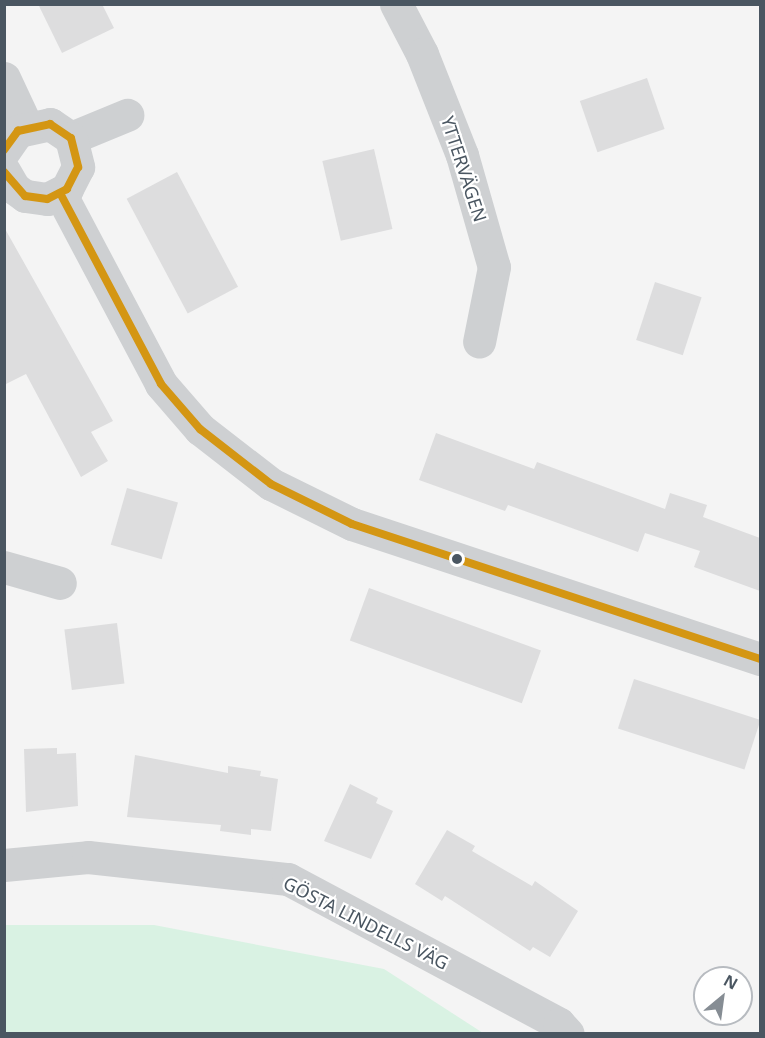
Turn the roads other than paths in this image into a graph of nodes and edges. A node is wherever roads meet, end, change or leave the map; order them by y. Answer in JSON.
{"nodes":[{"id":1,"x":396,"y":4,"type":"edge"},
{"id":2,"x":4,"y":78,"type":"edge"},
{"id":3,"x":127,"y":115,"type":"dead end"},
{"id":4,"x":27,"y":127,"type":"junction"},
{"id":5,"x":71,"y":138,"type":"junction"},
{"id":6,"x":4,"y":151,"type":"edge"},
{"id":7,"x":5,"y":173,"type":"edge"},
{"id":8,"x":60,"y":194,"type":"junction"},
{"id":9,"x":479,"y":342,"type":"dead end"},
{"id":10,"x":4,"y":567,"type":"edge"},
{"id":11,"x":60,"y":583,"type":"dead end"},
{"id":12,"x":760,"y":659,"type":"edge"},
{"id":13,"x":4,"y":865,"type":"edge"},
{"id":14,"x":568,"y":1034,"type":"edge"}],
"edges":[{"from":1,"to":9,"type":"street","name":"YTTERVÄGEN"},
{"from":2,"to":4,"type":"street"},
{"from":3,"to":5,"type":"street"},
{"from":4,"to":5,"type":"street"},
{"from":4,"to":6,"type":"street"},
{"from":5,"to":8,"type":"street"},
{"from":7,"to":8,"type":"street"},
{"from":8,"to":12,"type":"street"},
{"from":10,"to":11,"type":"street"},
{"from":13,"to":14,"type":"street","name":"GÖSTA LINDELLS VÄG"}]}
